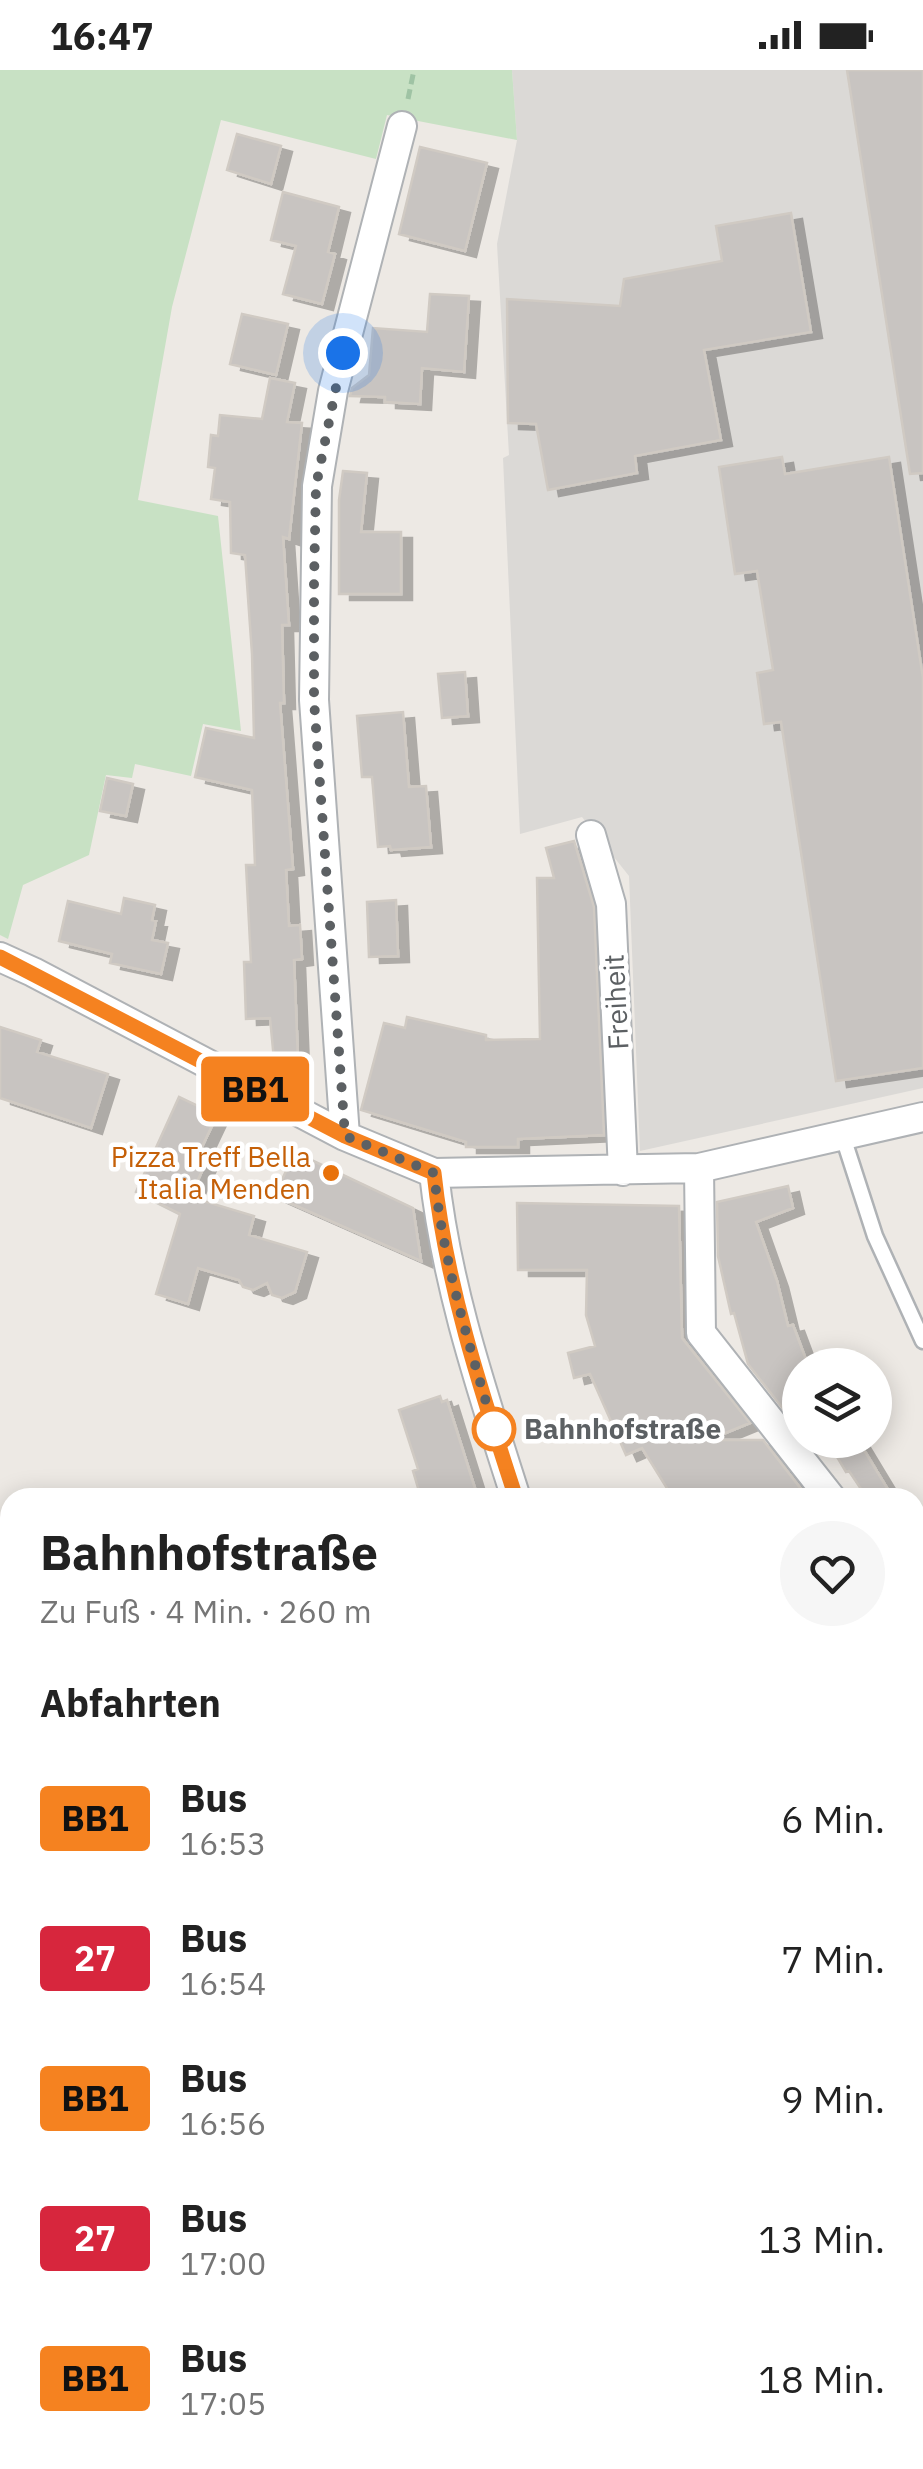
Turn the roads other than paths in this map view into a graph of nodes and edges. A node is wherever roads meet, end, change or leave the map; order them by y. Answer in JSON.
{"nodes":[{"id":1,"x":402,"y":126,"type":"dead end"},
{"id":2,"x":591,"y":835,"type":"dead end"},
{"id":3,"x":0,"y":957,"type":"edge"},
{"id":4,"x":0,"y":971,"type":"edge"},
{"id":5,"x":33,"y":972,"type":"junction"},
{"id":6,"x":923,"y":1117,"type":"edge"},
{"id":7,"x":345,"y":1136,"type":"junction"},
{"id":8,"x":843,"y":1137,"type":"junction"},
{"id":9,"x":699,"y":1168,"type":"junction"},
{"id":10,"x":623,"y":1171,"type":"junction"},
{"id":11,"x":434,"y":1173,"type":"junction"},
{"id":12,"x":923,"y":1341,"type":"edge"},
{"id":13,"x":513,"y":1488,"type":"edge"},
{"id":14,"x":823,"y":1488,"type":"edge"}],
"edges":[{"from":1,"to":7,"type":"street"},
{"from":2,"to":10,"type":"street","name":"Freiheit"},
{"from":3,"to":5,"type":"street"},
{"from":4,"to":5,"type":"street"},
{"from":5,"to":7,"type":"street"},
{"from":6,"to":8,"type":"street"},
{"from":7,"to":11,"type":"street"},
{"from":8,"to":9,"type":"street"},
{"from":8,"to":12,"type":"lane"},
{"from":9,"to":10,"type":"street"},
{"from":9,"to":14,"type":"street"},
{"from":10,"to":11,"type":"street"},
{"from":11,"to":13,"type":"street"}]}
